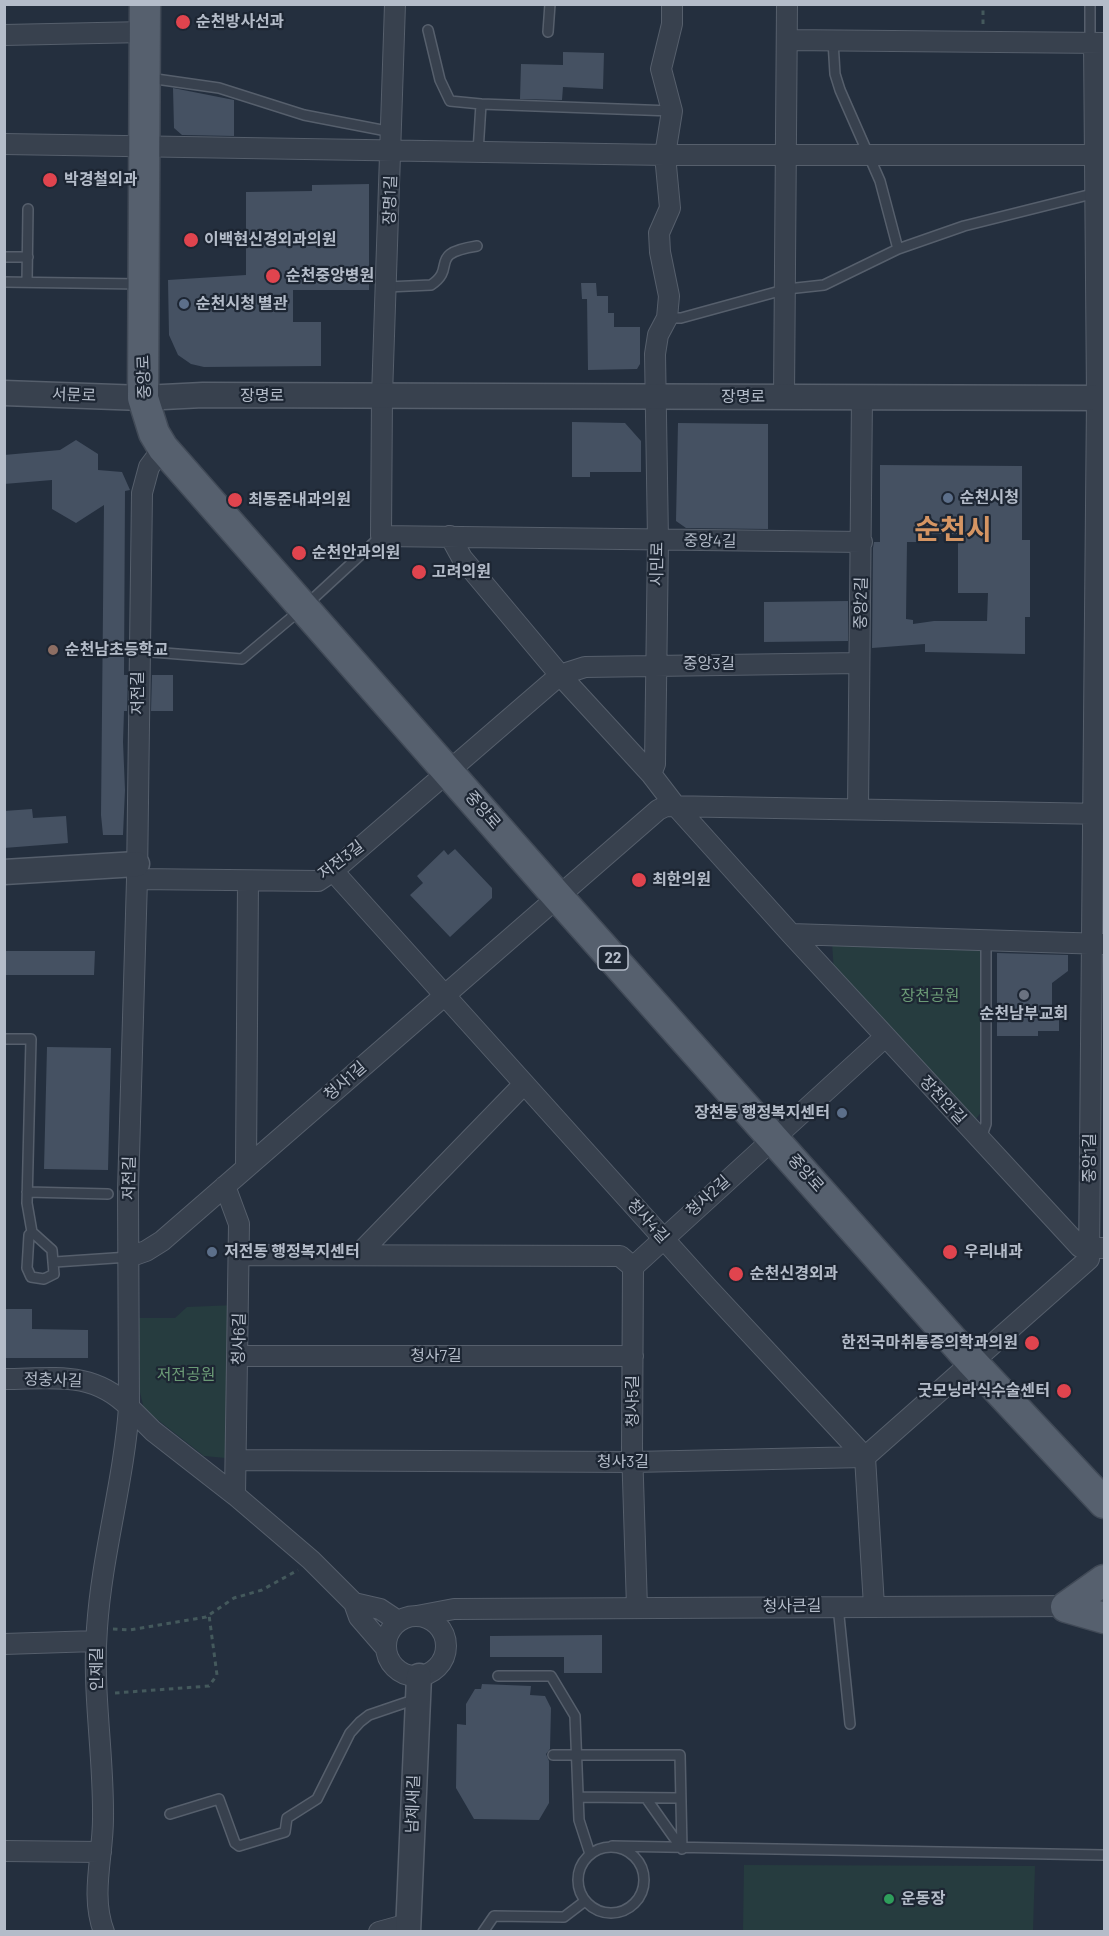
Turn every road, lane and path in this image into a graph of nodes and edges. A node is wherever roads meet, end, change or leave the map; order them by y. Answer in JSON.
{"nodes":[{"id":1,"x":395,"y":4,"type":"edge"},
{"id":2,"x":550,"y":4,"type":"edge"},
{"id":3,"x":672,"y":4,"type":"edge"},
{"id":4,"x":788,"y":4,"type":"edge"},
{"id":5,"x":1090,"y":4,"type":"edge"},
{"id":6,"x":145,"y":18,"type":"edge"},
{"id":7,"x":428,"y":30,"type":"dead end"},
{"id":8,"x":548,"y":32,"type":"dead end"},
{"id":9,"x":4,"y":35,"type":"edge"},
{"id":10,"x":787,"y":40,"type":"junction"},
{"id":11,"x":834,"y":41,"type":"junction"},
{"id":12,"x":1096,"y":43,"type":"edge"},
{"id":13,"x":145,"y":78,"type":"junction"},
{"id":14,"x":481,"y":104,"type":"junction"},
{"id":15,"x":672,"y":111,"type":"junction"},
{"id":16,"x":392,"y":141,"type":"junction"},
{"id":17,"x":4,"y":144,"type":"edge"},
{"id":18,"x":145,"y":146,"type":"junction"},
{"id":19,"x":478,"y":152,"type":"junction"},
{"id":20,"x":665,"y":155,"type":"junction"},
{"id":21,"x":788,"y":155,"type":"junction"},
{"id":22,"x":867,"y":155,"type":"junction"},
{"id":23,"x":1100,"y":155,"type":"edge"},
{"id":24,"x":1096,"y":193,"type":"junction"},
{"id":25,"x":28,"y":209,"type":"dead end"},
{"id":26,"x":477,"y":246,"type":"dead end"},
{"id":27,"x":898,"y":249,"type":"junction"},
{"id":28,"x":4,"y":257,"type":"edge"},
{"id":29,"x":27,"y":257,"type":"junction"},
{"id":30,"x":1100,"y":275,"type":"edge"},
{"id":31,"x":4,"y":282,"type":"edge"},
{"id":32,"x":27,"y":282,"type":"junction"},
{"id":33,"x":144,"y":284,"type":"junction"},
{"id":34,"x":387,"y":287,"type":"junction"},
{"id":35,"x":787,"y":289,"type":"junction"},
{"id":36,"x":667,"y":318,"type":"junction"},
{"id":37,"x":4,"y":393,"type":"edge"},
{"id":38,"x":382,"y":396,"type":"junction"},
{"id":39,"x":784,"y":396,"type":"junction"},
{"id":40,"x":862,"y":396,"type":"junction"},
{"id":41,"x":656,"y":397,"type":"junction"},
{"id":42,"x":143,"y":398,"type":"junction"},
{"id":43,"x":1101,"y":398,"type":"edge"},
{"id":44,"x":163,"y":448,"type":"junction"},
{"id":45,"x":381,"y":536,"type":"junction"},
{"id":46,"x":450,"y":536,"type":"junction"},
{"id":47,"x":658,"y":540,"type":"junction"},
{"id":48,"x":862,"y":542,"type":"junction"},
{"id":49,"x":304,"y":607,"type":"junction"},
{"id":50,"x":139,"y":651,"type":"junction"},
{"id":51,"x":859,"y":663,"type":"junction"},
{"id":52,"x":656,"y":664,"type":"junction"},
{"id":53,"x":560,"y":675,"type":"junction"},
{"id":54,"x":448,"y":770,"type":"junction"},
{"id":55,"x":651,"y":774,"type":"junction"},
{"id":56,"x":674,"y":804,"type":"junction"},
{"id":57,"x":858,"y":809,"type":"junction"},
{"id":58,"x":1098,"y":814,"type":"edge"},
{"id":59,"x":333,"y":871,"type":"junction"},
{"id":60,"x":4,"y":872,"type":"edge"},
{"id":61,"x":137,"y":872,"type":"junction"},
{"id":62,"x":248,"y":881,"type":"junction"},
{"id":63,"x":558,"y":897,"type":"junction"},
{"id":64,"x":791,"y":934,"type":"junction"},
{"id":65,"x":986,"y":940,"type":"junction"},
{"id":66,"x":1098,"y":944,"type":"edge"},
{"id":67,"x":445,"y":995,"type":"junction"},
{"id":68,"x":885,"y":1037,"type":"junction"},
{"id":69,"x":4,"y":1039,"type":"edge"},
{"id":70,"x":1098,"y":1042,"type":"edge"},
{"id":71,"x":524,"y":1084,"type":"junction"},
{"id":72,"x":774,"y":1138,"type":"junction"},
{"id":73,"x":980,"y":1140,"type":"junction"},
{"id":74,"x":1097,"y":1160,"type":"edge"},
{"id":75,"x":246,"y":1167,"type":"junction"},
{"id":76,"x":225,"y":1186,"type":"junction"},
{"id":77,"x":27,"y":1192,"type":"junction"},
{"id":78,"x":108,"y":1194,"type":"dead end"},
{"id":79,"x":32,"y":1232,"type":"junction"},
{"id":80,"x":662,"y":1237,"type":"junction"},
{"id":81,"x":1097,"y":1248,"type":"edge"},
{"id":82,"x":240,"y":1255,"type":"junction"},
{"id":83,"x":358,"y":1256,"type":"junction"},
{"id":84,"x":129,"y":1257,"type":"junction"},
{"id":85,"x":55,"y":1262,"type":"junction"},
{"id":86,"x":633,"y":1267,"type":"junction"},
{"id":87,"x":238,"y":1356,"type":"junction"},
{"id":88,"x":633,"y":1356,"type":"junction"},
{"id":89,"x":972,"y":1362,"type":"junction"},
{"id":90,"x":4,"y":1378,"type":"edge"},
{"id":91,"x":129,"y":1407,"type":"junction"},
{"id":92,"x":866,"y":1457,"type":"junction"},
{"id":93,"x":236,"y":1460,"type":"junction"},
{"id":94,"x":633,"y":1462,"type":"junction"},
{"id":95,"x":236,"y":1495,"type":"junction"},
{"id":96,"x":1099,"y":1497,"type":"edge"},
{"id":97,"x":1104,"y":1520,"type":"edge"},
{"id":98,"x":311,"y":1560,"type":"junction"},
{"id":99,"x":1104,"y":1580,"type":"edge"},
{"id":100,"x":354,"y":1603,"type":"junction"},
{"id":101,"x":1104,"y":1605,"type":"edge"},
{"id":102,"x":838,"y":1606,"type":"junction"},
{"id":103,"x":874,"y":1606,"type":"junction"},
{"id":104,"x":1066,"y":1607,"type":"junction"},
{"id":105,"x":638,"y":1608,"type":"junction"},
{"id":106,"x":479,"y":1610,"type":"junction"},
{"id":107,"x":209,"y":1615,"type":"junction"},
{"id":108,"x":408,"y":1618,"type":"junction"},
{"id":109,"x":1104,"y":1618,"type":"edge"},
{"id":110,"x":97,"y":1635,"type":"junction"},
{"id":111,"x":445,"y":1640,"type":"junction"},
{"id":112,"x":4,"y":1644,"type":"edge"},
{"id":113,"x":385,"y":1647,"type":"junction"},
{"id":114,"x":498,"y":1676,"type":"dead end"},
{"id":115,"x":418,"y":1687,"type":"junction"},
{"id":116,"x":97,"y":1694,"type":"junction"},
{"id":117,"x":850,"y":1724,"type":"dead end"},
{"id":118,"x":578,"y":1754,"type":"junction"},
{"id":119,"x":553,"y":1755,"type":"dead end"},
{"id":120,"x":578,"y":1797,"type":"junction"},
{"id":121,"x":646,"y":1798,"type":"junction"},
{"id":122,"x":680,"y":1798,"type":"junction"},
{"id":123,"x":170,"y":1814,"type":"dead end"},
{"id":124,"x":612,"y":1846,"type":"junction"},
{"id":125,"x":682,"y":1849,"type":"junction"},
{"id":126,"x":4,"y":1851,"type":"edge"},
{"id":127,"x":101,"y":1852,"type":"junction"},
{"id":128,"x":590,"y":1854,"type":"junction"},
{"id":129,"x":1104,"y":1855,"type":"edge"},
{"id":130,"x":585,"y":1901,"type":"junction"},
{"id":131,"x":408,"y":1928,"type":"edge"},
{"id":132,"x":104,"y":1932,"type":"edge"},
{"id":133,"x":379,"y":1932,"type":"edge"},
{"id":134,"x":483,"y":1932,"type":"edge"}],
"edges":[{"from":1,"to":16,"type":"street","name":"장명1길"},
{"from":2,"to":8,"type":"lane"},
{"from":3,"to":15,"type":"street","name":"시민로"},
{"from":4,"to":10,"type":"street"},
{"from":5,"to":12,"type":"lane"},
{"from":6,"to":9,"type":"street"},
{"from":6,"to":13,"type":"main road","name":"중앙로","number":"22"},
{"from":7,"to":14,"type":"lane"},
{"from":10,"to":11,"type":"street"},
{"from":10,"to":21,"type":"street"},
{"from":11,"to":12,"type":"street"},
{"from":11,"to":22,"type":"lane"},
{"from":12,"to":23,"type":"street","name":"중앙1길"},
{"from":13,"to":16,"type":"lane"},
{"from":13,"to":18,"type":"main road","name":"중앙로","number":"22"},
{"from":14,"to":15,"type":"lane"},
{"from":14,"to":19,"type":"lane"},
{"from":15,"to":20,"type":"street","name":"시민로"},
{"from":16,"to":18,"type":"street"},
{"from":16,"to":19,"type":"street"},
{"from":16,"to":34,"type":"street","name":"장명1길"},
{"from":17,"to":18,"type":"street"},
{"from":18,"to":33,"type":"main road","name":"중앙로","number":"22"},
{"from":19,"to":20,"type":"street"},
{"from":20,"to":21,"type":"street"},
{"from":20,"to":36,"type":"street","name":"시민로"},
{"from":21,"to":22,"type":"street"},
{"from":21,"to":35,"type":"street"},
{"from":22,"to":23,"type":"street"},
{"from":22,"to":27,"type":"lane"},
{"from":23,"to":24,"type":"street","name":"중앙1길"},
{"from":24,"to":27,"type":"lane"},
{"from":24,"to":30,"type":"street","name":"중앙1길"},
{"from":25,"to":29,"type":"lane"},
{"from":26,"to":34,"type":"lane"},
{"from":27,"to":35,"type":"lane"},
{"from":28,"to":29,"type":"lane"},
{"from":29,"to":32,"type":"lane"},
{"from":30,"to":43,"type":"street","name":"중앙1길"},
{"from":31,"to":32,"type":"lane"},
{"from":32,"to":33,"type":"lane"},
{"from":33,"to":42,"type":"main road","name":"중앙로","number":"22"},
{"from":34,"to":38,"type":"street","name":"장명1길"},
{"from":35,"to":36,"type":"lane"},
{"from":35,"to":39,"type":"street"},
{"from":36,"to":41,"type":"street","name":"시민로"},
{"from":37,"to":42,"type":"street","name":"서문로"},
{"from":38,"to":41,"type":"street","name":"장명로"},
{"from":38,"to":42,"type":"street","name":"장명로"},
{"from":38,"to":45,"type":"street"},
{"from":39,"to":40,"type":"street","name":"장명로"},
{"from":39,"to":41,"type":"street","name":"장명로"},
{"from":40,"to":43,"type":"street","name":"장명로"},
{"from":40,"to":48,"type":"street","name":"중앙2길"},
{"from":41,"to":47,"type":"street","name":"시민로"},
{"from":42,"to":44,"type":"main road","name":"중앙로","number":"22"},
{"from":43,"to":58,"type":"street","name":"중앙1길"},
{"from":44,"to":49,"type":"main road","name":"중앙로","number":"22"},
{"from":44,"to":50,"type":"street","name":"저전길"},
{"from":45,"to":46,"type":"street","name":"중앙4길"},
{"from":45,"to":49,"type":"lane"},
{"from":46,"to":47,"type":"street","name":"중앙4길"},
{"from":46,"to":53,"type":"street"},
{"from":47,"to":48,"type":"street","name":"중앙4길"},
{"from":47,"to":52,"type":"street","name":"시민로"},
{"from":48,"to":51,"type":"street","name":"중앙2길"},
{"from":49,"to":50,"type":"lane","name":"저전길"},
{"from":49,"to":54,"type":"main road","name":"중앙로","number":"22"},
{"from":50,"to":61,"type":"street","name":"저전길"},
{"from":51,"to":52,"type":"street","name":"중앙3길"},
{"from":51,"to":57,"type":"street","name":"중앙2길"},
{"from":52,"to":53,"type":"street","name":"중앙3길"},
{"from":52,"to":55,"type":"street","name":"시민로"},
{"from":53,"to":54,"type":"street","name":"중앙3길"},
{"from":53,"to":55,"type":"street"},
{"from":54,"to":59,"type":"street","name":"저전3길"},
{"from":54,"to":63,"type":"main road","name":"중앙로","number":"22"},
{"from":55,"to":56,"type":"street"},
{"from":56,"to":57,"type":"street"},
{"from":56,"to":63,"type":"street"},
{"from":56,"to":64,"type":"street","name":"장천안길"},
{"from":57,"to":58,"type":"street"},
{"from":58,"to":66,"type":"street","name":"중앙1길"},
{"from":59,"to":62,"type":"street","name":"저전3길"},
{"from":59,"to":67,"type":"street","name":"청사4길"},
{"from":60,"to":61,"type":"street","name":"저전3길"},
{"from":61,"to":62,"type":"street","name":"저전3길"},
{"from":61,"to":84,"type":"street","name":"저전길"},
{"from":62,"to":75,"type":"street"},
{"from":63,"to":67,"type":"street","name":"청사1길"},
{"from":63,"to":72,"type":"main road","name":"중앙로","number":"22"},
{"from":64,"to":65,"type":"street"},
{"from":64,"to":68,"type":"street","name":"장천안길"},
{"from":65,"to":66,"type":"street"},
{"from":65,"to":73,"type":"lane"},
{"from":66,"to":70,"type":"street","name":"중앙1길"},
{"from":67,"to":71,"type":"street","name":"청사4길"},
{"from":67,"to":75,"type":"street","name":"청사1길"},
{"from":68,"to":72,"type":"street","name":"청사2길"},
{"from":68,"to":73,"type":"street","name":"장천안길"},
{"from":69,"to":77,"type":"lane"},
{"from":70,"to":74,"type":"street","name":"중앙1길"},
{"from":71,"to":80,"type":"street","name":"청사4길"},
{"from":71,"to":83,"type":"street"},
{"from":72,"to":80,"type":"street","name":"청사2길"},
{"from":72,"to":89,"type":"main road","name":"중앙로","number":"22"},
{"from":73,"to":81,"type":"street","name":"장천안길"},
{"from":74,"to":81,"type":"street","name":"중앙1길"},
{"from":75,"to":76,"type":"street","name":"청사1길"},
{"from":76,"to":82,"type":"street","name":"청사6길"},
{"from":76,"to":84,"type":"street","name":"청사1길"},
{"from":77,"to":78,"type":"lane"},
{"from":77,"to":79,"type":"lane"},
{"from":79,"to":85,"type":"lane"},
{"from":79,"to":85,"type":"lane"},
{"from":80,"to":86,"type":"street","name":"청사2길"},
{"from":80,"to":92,"type":"street","name":"청사4길"},
{"from":81,"to":89,"type":"street"},
{"from":82,"to":83,"type":"street"},
{"from":82,"to":87,"type":"street","name":"청사6길"},
{"from":83,"to":86,"type":"street"},
{"from":84,"to":85,"type":"lane"},
{"from":84,"to":91,"type":"street","name":"저전길"},
{"from":86,"to":88,"type":"street","name":"청사5길"},
{"from":87,"to":88,"type":"street","name":"청사7길"},
{"from":87,"to":93,"type":"street","name":"청사6길"},
{"from":88,"to":94,"type":"street","name":"청사5길"},
{"from":89,"to":92,"type":"street"},
{"from":89,"to":96,"type":"main road","name":"중앙로","number":"22"},
{"from":90,"to":91,"type":"street","name":"정충사길"},
{"from":91,"to":95,"type":"street"},
{"from":91,"to":110,"type":"street","name":"인제길"},
{"from":92,"to":94,"type":"street","name":"청사3길"},
{"from":92,"to":103,"type":"street"},
{"from":93,"to":94,"type":"street","name":"청사3길"},
{"from":93,"to":95,"type":"street","name":"청사6길"},
{"from":94,"to":105,"type":"street","name":"청사5길"},
{"from":95,"to":98,"type":"street"},
{"from":96,"to":97,"type":"main road"},
{"from":98,"to":100,"type":"street"},
{"from":98,"to":107,"type":"path"},
{"from":99,"to":104,"type":"main road"},
{"from":100,"to":108,"type":"street"},
{"from":100,"to":113,"type":"street"},
{"from":101,"to":104,"type":"street","name":"청사큰길"},
{"from":102,"to":103,"type":"street","name":"청사큰길"},
{"from":102,"to":105,"type":"street","name":"청사큰길"},
{"from":102,"to":117,"type":"lane"},
{"from":103,"to":104,"type":"street","name":"청사큰길"},
{"from":104,"to":109,"type":"main road"},
{"from":105,"to":106,"type":"street","name":"청사큰길"},
{"from":106,"to":108,"type":"street","name":"청사큰길"},
{"from":106,"to":111,"type":"street"},
{"from":107,"to":110,"type":"path"},
{"from":107,"to":116,"type":"path"},
{"from":108,"to":111,"type":"street"},
{"from":108,"to":113,"type":"street"},
{"from":110,"to":112,"type":"street"},
{"from":110,"to":116,"type":"street","name":"인제길"},
{"from":111,"to":115,"type":"street"},
{"from":113,"to":115,"type":"street"},
{"from":114,"to":118,"type":"lane"},
{"from":115,"to":123,"type":"lane"},
{"from":115,"to":131,"type":"street","name":"남제새길"},
{"from":116,"to":127,"type":"street","name":"인제길"},
{"from":118,"to":119,"type":"lane"},
{"from":118,"to":120,"type":"lane"},
{"from":118,"to":122,"type":"lane"},
{"from":120,"to":121,"type":"lane"},
{"from":120,"to":128,"type":"lane"},
{"from":121,"to":122,"type":"lane"},
{"from":121,"to":125,"type":"lane"},
{"from":122,"to":125,"type":"lane"},
{"from":124,"to":125,"type":"lane"},
{"from":124,"to":128,"type":"lane"},
{"from":124,"to":130,"type":"lane"},
{"from":125,"to":129,"type":"lane"},
{"from":126,"to":127,"type":"street"},
{"from":127,"to":132,"type":"street","name":"인제길"},
{"from":128,"to":130,"type":"lane"},
{"from":130,"to":134,"type":"lane"},
{"from":131,"to":133,"type":"street"}]}
